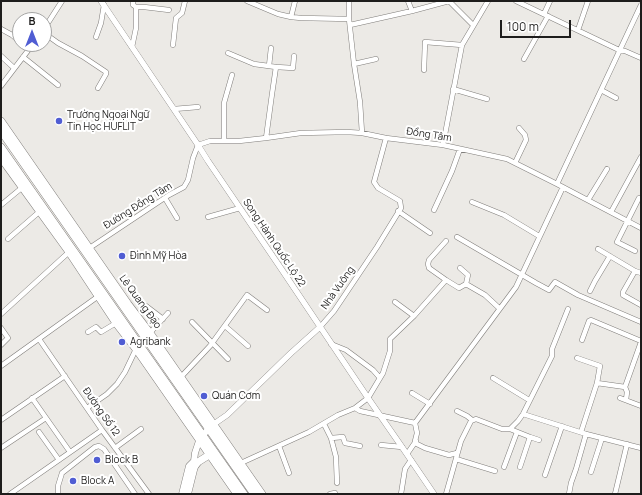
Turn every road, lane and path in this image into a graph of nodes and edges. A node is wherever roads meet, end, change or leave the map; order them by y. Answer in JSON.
{"nodes":[{"id":1,"x":62,"y":1,"type":"edge"},
{"id":2,"x":133,"y":1,"type":"edge"},
{"id":3,"x":146,"y":1,"type":"edge"},
{"id":4,"x":185,"y":1,"type":"edge"},
{"id":5,"x":247,"y":1,"type":"edge"},
{"id":6,"x":296,"y":1,"type":"edge"},
{"id":7,"x":349,"y":1,"type":"edge"},
{"id":8,"x":408,"y":1,"type":"edge"},
{"id":9,"x":449,"y":1,"type":"edge"},
{"id":10,"x":488,"y":1,"type":"edge"},
{"id":11,"x":516,"y":1,"type":"edge"},
{"id":12,"x":550,"y":1,"type":"edge"},
{"id":13,"x":588,"y":1,"type":"edge"},
{"id":14,"x":102,"y":3,"type":"edge"},
{"id":15,"x":136,"y":7,"type":"junction"},
{"id":16,"x":144,"y":7,"type":"junction"},
{"id":17,"x":640,"y":9,"type":"edge"},
{"id":18,"x":169,"y":10,"type":"dead end"},
{"id":19,"x":412,"y":11,"type":"junction"},
{"id":20,"x":546,"y":15,"type":"junction"},
{"id":21,"x":52,"y":17,"type":"edge"},
{"id":22,"x":291,"y":17,"type":"junction"},
{"id":23,"x":349,"y":18,"type":"junction"},
{"id":24,"x":350,"y":25,"type":"junction"},
{"id":25,"x":473,"y":25,"type":"junction"},
{"id":26,"x":1,"y":29,"type":"edge"},
{"id":27,"x":578,"y":30,"type":"junction"},
{"id":28,"x":12,"y":36,"type":"edge"},
{"id":29,"x":96,"y":37,"type":"dead end"},
{"id":30,"x":52,"y":39,"type":"edge"},
{"id":31,"x":173,"y":45,"type":"dead end"},
{"id":32,"x":462,"y":45,"type":"junction"},
{"id":33,"x":132,"y":47,"type":"junction"},
{"id":34,"x":271,"y":48,"type":"dead end"},
{"id":35,"x":619,"y":50,"type":"junction"},
{"id":36,"x":27,"y":52,"type":"edge"},
{"id":37,"x":228,"y":53,"type":"dead end"},
{"id":38,"x":1,"y":56,"type":"edge"},
{"id":39,"x":294,"y":56,"type":"dead end"},
{"id":40,"x":23,"y":57,"type":"junction"},
{"id":41,"x":641,"y":58,"type":"edge"},
{"id":42,"x":376,"y":59,"type":"dead end"},
{"id":43,"x":524,"y":59,"type":"dead end"},
{"id":44,"x":354,"y":64,"type":"junction"},
{"id":45,"x":269,"y":66,"type":"junction"},
{"id":46,"x":14,"y":68,"type":"junction"},
{"id":47,"x":276,"y":68,"type":"junction"},
{"id":48,"x":424,"y":70,"type":"dead end"},
{"id":49,"x":232,"y":75,"type":"dead end"},
{"id":50,"x":58,"y":85,"type":"dead end"},
{"id":51,"x":1,"y":86,"type":"edge"},
{"id":52,"x":98,"y":88,"type":"dead end"},
{"id":53,"x":453,"y":89,"type":"junction"},
{"id":54,"x":601,"y":90,"type":"junction"},
{"id":55,"x":616,"y":98,"type":"dead end"},
{"id":56,"x":487,"y":99,"type":"dead end"},
{"id":57,"x":198,"y":107,"type":"dead end"},
{"id":58,"x":174,"y":109,"type":"junction"},
{"id":59,"x":1,"y":121,"type":"edge"},
{"id":60,"x":519,"y":128,"type":"dead end"},
{"id":61,"x":1,"y":131,"type":"edge"},
{"id":62,"x":362,"y":132,"type":"junction"},
{"id":63,"x":266,"y":138,"type":"junction"},
{"id":64,"x":386,"y":138,"type":"junction"},
{"id":65,"x":224,"y":141,"type":"junction"},
{"id":66,"x":198,"y":145,"type":"junction"},
{"id":67,"x":443,"y":145,"type":"junction"},
{"id":68,"x":1,"y":147,"type":"edge"},
{"id":69,"x":460,"y":149,"type":"junction"},
{"id":70,"x":641,"y":157,"type":"edge"},
{"id":71,"x":1,"y":158,"type":"edge"},
{"id":72,"x":515,"y":163,"type":"junction"},
{"id":73,"x":607,"y":169,"type":"dead end"},
{"id":74,"x":557,"y":184,"type":"junction"},
{"id":75,"x":25,"y":186,"type":"junction"},
{"id":76,"x":563,"y":187,"type":"junction"},
{"id":77,"x":165,"y":198,"type":"junction"},
{"id":78,"x":639,"y":198,"type":"dead end"},
{"id":79,"x":588,"y":200,"type":"junction"},
{"id":80,"x":472,"y":202,"type":"dead end"},
{"id":81,"x":1,"y":205,"type":"edge"},
{"id":82,"x":240,"y":208,"type":"junction"},
{"id":83,"x":434,"y":210,"type":"dead end"},
{"id":84,"x":398,"y":211,"type":"junction"},
{"id":85,"x":40,"y":212,"type":"junction"},
{"id":86,"x":611,"y":212,"type":"junction"},
{"id":87,"x":208,"y":217,"type":"dead end"},
{"id":88,"x":177,"y":218,"type":"dead end"},
{"id":89,"x":628,"y":221,"type":"junction"},
{"id":90,"x":641,"y":228,"type":"edge"},
{"id":91,"x":430,"y":233,"type":"dead end"},
{"id":92,"x":539,"y":236,"type":"junction"},
{"id":93,"x":458,"y":237,"type":"dead end"},
{"id":94,"x":8,"y":239,"type":"dead end"},
{"id":95,"x":446,"y":241,"type":"dead end"},
{"id":96,"x":87,"y":249,"type":"junction"},
{"id":97,"x":598,"y":249,"type":"dead end"},
{"id":98,"x":635,"y":251,"type":"dead end"},
{"id":99,"x":68,"y":252,"type":"junction"},
{"id":100,"x":610,"y":256,"type":"junction"},
{"id":101,"x":460,"y":268,"type":"dead end"},
{"id":102,"x":635,"y":271,"type":"junction"},
{"id":103,"x":641,"y":273,"type":"edge"},
{"id":104,"x":521,"y":274,"type":"junction"},
{"id":105,"x":446,"y":280,"type":"junction"},
{"id":106,"x":466,"y":284,"type":"junction"},
{"id":107,"x":590,"y":291,"type":"dead end"},
{"id":108,"x":101,"y":294,"type":"junction"},
{"id":109,"x":396,"y":302,"type":"dead end"},
{"id":110,"x":641,"y":305,"type":"edge"},
{"id":111,"x":146,"y":306,"type":"dead end"},
{"id":112,"x":499,"y":308,"type":"junction"},
{"id":113,"x":568,"y":309,"type":"dead end"},
{"id":114,"x":267,"y":310,"type":"dead end"},
{"id":115,"x":168,"y":313,"type":"dead end"},
{"id":116,"x":1,"y":314,"type":"edge"},
{"id":117,"x":414,"y":316,"type":"junction"},
{"id":118,"x":163,"y":319,"type":"junction"},
{"id":119,"x":192,"y":322,"type":"dead end"},
{"id":120,"x":641,"y":322,"type":"edge"},
{"id":121,"x":116,"y":323,"type":"junction"},
{"id":122,"x":225,"y":326,"type":"junction"},
{"id":123,"x":320,"y":327,"type":"junction"},
{"id":124,"x":1,"y":328,"type":"edge"},
{"id":125,"x":88,"y":332,"type":"dead end"},
{"id":126,"x":148,"y":336,"type":"junction"},
{"id":127,"x":39,"y":339,"type":"junction"},
{"id":128,"x":582,"y":340,"type":"dead end"},
{"id":129,"x":641,"y":341,"type":"edge"},
{"id":130,"x":212,"y":343,"type":"junction"},
{"id":131,"x":331,"y":344,"type":"junction"},
{"id":132,"x":1,"y":345,"type":"edge"},
{"id":133,"x":248,"y":346,"type":"dead end"},
{"id":134,"x":136,"y":349,"type":"junction"},
{"id":135,"x":577,"y":358,"type":"dead end"},
{"id":136,"x":228,"y":359,"type":"dead end"},
{"id":137,"x":1,"y":366,"type":"edge"},
{"id":138,"x":65,"y":376,"type":"junction"},
{"id":139,"x":380,"y":378,"type":"junction"},
{"id":140,"x":492,"y":378,"type":"dead end"},
{"id":141,"x":178,"y":380,"type":"junction"},
{"id":142,"x":597,"y":383,"type":"junction"},
{"id":143,"x":624,"y":387,"type":"junction"},
{"id":144,"x":412,"y":393,"type":"dead end"},
{"id":145,"x":32,"y":398,"type":"junction"},
{"id":146,"x":368,"y":398,"type":"junction"},
{"id":147,"x":620,"y":398,"type":"dead end"},
{"id":148,"x":529,"y":400,"type":"junction"},
{"id":149,"x":626,"y":400,"type":"junction"},
{"id":150,"x":430,"y":404,"type":"junction"},
{"id":151,"x":641,"y":406,"type":"edge"},
{"id":152,"x":87,"y":408,"type":"junction"},
{"id":153,"x":355,"y":408,"type":"junction"},
{"id":154,"x":457,"y":411,"type":"dead end"},
{"id":155,"x":522,"y":414,"type":"junction"},
{"id":156,"x":381,"y":416,"type":"junction"},
{"id":157,"x":46,"y":418,"type":"junction"},
{"id":158,"x":1,"y":420,"type":"edge"},
{"id":159,"x":472,"y":420,"type":"junction"},
{"id":160,"x":415,"y":423,"type":"junction"},
{"id":161,"x":324,"y":424,"type":"junction"},
{"id":162,"x":562,"y":426,"type":"junction"},
{"id":163,"x":211,"y":427,"type":"junction"},
{"id":164,"x":141,"y":429,"type":"dead end"},
{"id":165,"x":510,"y":429,"type":"junction"},
{"id":166,"x":102,"y":430,"type":"junction"},
{"id":167,"x":39,"y":432,"type":"dead end"},
{"id":168,"x":517,"y":432,"type":"junction"},
{"id":169,"x":581,"y":432,"type":"junction"},
{"id":170,"x":586,"y":434,"type":"junction"},
{"id":171,"x":530,"y":437,"type":"junction"},
{"id":172,"x":201,"y":438,"type":"junction"},
{"id":173,"x":331,"y":438,"type":"junction"},
{"id":174,"x":602,"y":438,"type":"junction"},
{"id":175,"x":539,"y":440,"type":"dead end"},
{"id":176,"x":416,"y":441,"type":"junction"},
{"id":177,"x":627,"y":444,"type":"junction"},
{"id":178,"x":381,"y":445,"type":"dead end"},
{"id":179,"x":279,"y":446,"type":"junction"},
{"id":180,"x":360,"y":446,"type":"dead end"},
{"id":181,"x":402,"y":447,"type":"junction"},
{"id":182,"x":1,"y":448,"type":"edge"},
{"id":183,"x":115,"y":448,"type":"junction"},
{"id":184,"x":641,"y":448,"type":"edge"},
{"id":185,"x":70,"y":452,"type":"junction"},
{"id":186,"x":457,"y":453,"type":"junction"},
{"id":187,"x":407,"y":454,"type":"junction"},
{"id":188,"x":213,"y":455,"type":"junction"},
{"id":189,"x":456,"y":459,"type":"junction"},
{"id":190,"x":59,"y":460,"type":"junction"},
{"id":191,"x":411,"y":460,"type":"junction"},
{"id":192,"x":241,"y":463,"type":"junction"},
{"id":193,"x":194,"y":464,"type":"junction"},
{"id":194,"x":504,"y":466,"type":"dead end"},
{"id":195,"x":129,"y":467,"type":"junction"},
{"id":196,"x":520,"y":467,"type":"dead end"},
{"id":197,"x":494,"y":471,"type":"dead end"},
{"id":198,"x":591,"y":472,"type":"dead end"},
{"id":199,"x":120,"y":473,"type":"junction"},
{"id":200,"x":289,"y":473,"type":"dead end"},
{"id":201,"x":545,"y":475,"type":"dead end"},
{"id":202,"x":338,"y":483,"type":"dead end"},
{"id":203,"x":10,"y":494,"type":"edge"},
{"id":204,"x":58,"y":494,"type":"edge"},
{"id":205,"x":135,"y":494,"type":"edge"},
{"id":206,"x":148,"y":494,"type":"edge"},
{"id":207,"x":182,"y":494,"type":"edge"},
{"id":208,"x":188,"y":494,"type":"edge"},
{"id":209,"x":237,"y":494,"type":"edge"},
{"id":210,"x":244,"y":494,"type":"edge"},
{"id":211,"x":254,"y":494,"type":"edge"},
{"id":212,"x":262,"y":494,"type":"edge"},
{"id":213,"x":330,"y":494,"type":"edge"},
{"id":214,"x":335,"y":494,"type":"edge"},
{"id":215,"x":401,"y":494,"type":"edge"},
{"id":216,"x":434,"y":494,"type":"edge"},
{"id":217,"x":446,"y":494,"type":"edge"},
{"id":218,"x":570,"y":494,"type":"edge"},
{"id":219,"x":615,"y":494,"type":"edge"}],
"edges":[{"from":1,"to":21,"type":"street"},
{"from":2,"to":15,"type":"street"},
{"from":3,"to":16,"type":"street"},
{"from":4,"to":31,"type":"street"},
{"from":5,"to":22,"type":"street"},
{"from":6,"to":22,"type":"street"},
{"from":7,"to":23,"type":"street"},
{"from":8,"to":19,"type":"street"},
{"from":9,"to":19,"type":"street"},
{"from":9,"to":25,"type":"street"},
{"from":10,"to":25,"type":"street"},
{"from":11,"to":20,"type":"street"},
{"from":12,"to":20,"type":"street"},
{"from":13,"to":27,"type":"street"},
{"from":14,"to":29,"type":"street"},
{"from":14,"to":33,"type":"street","name":"Song Hành Quốc Lộ 22"},
{"from":15,"to":16,"type":"street"},
{"from":15,"to":33,"type":"street"},
{"from":16,"to":18,"type":"street"},
{"from":17,"to":35,"type":"street"},
{"from":19,"to":24,"type":"street"},
{"from":20,"to":27,"type":"street"},
{"from":20,"to":43,"type":"street"},
{"from":22,"to":23,"type":"street"},
{"from":23,"to":24,"type":"street"},
{"from":24,"to":44,"type":"street"},
{"from":25,"to":32,"type":"street"},
{"from":26,"to":28,"type":"street"},
{"from":27,"to":35,"type":"street"},
{"from":30,"to":52,"type":"street"},
{"from":32,"to":48,"type":"street"},
{"from":32,"to":53,"type":"street"},
{"from":33,"to":58,"type":"street","name":"Song Hành Quốc Lộ 22"},
{"from":34,"to":45,"type":"street"},
{"from":35,"to":41,"type":"street"},
{"from":35,"to":54,"type":"street"},
{"from":36,"to":40,"type":"street"},
{"from":37,"to":45,"type":"street"},
{"from":38,"to":46,"type":"street"},
{"from":39,"to":47,"type":"street"},
{"from":40,"to":46,"type":"street"},
{"from":40,"to":50,"type":"street"},
{"from":42,"to":44,"type":"street"},
{"from":44,"to":62,"type":"street"},
{"from":45,"to":47,"type":"street"},
{"from":46,"to":51,"type":"street"},
{"from":47,"to":63,"type":"street"},
{"from":49,"to":65,"type":"street"},
{"from":53,"to":56,"type":"street"},
{"from":53,"to":67,"type":"street"},
{"from":54,"to":55,"type":"street"},
{"from":54,"to":74,"type":"street"},
{"from":57,"to":58,"type":"street"},
{"from":58,"to":66,"type":"street","name":"Song Hành Quốc Lộ 22"},
{"from":59,"to":96,"type":"highway","name":"Lê Quang Đạo"},
{"from":60,"to":72,"type":"street"},
{"from":61,"to":96,"type":"highway","name":"Lê Quang Đạo"},
{"from":62,"to":63,"type":"street","name":"Đồng Tâm"},
{"from":62,"to":64,"type":"street","name":"Đồng Tâm"},
{"from":63,"to":65,"type":"street","name":"Đồng Tâm"},
{"from":64,"to":67,"type":"street","name":"Đồng Tâm"},
{"from":64,"to":84,"type":"street"},
{"from":65,"to":66,"type":"street","name":"Đồng Tâm"},
{"from":66,"to":77,"type":"street","name":"Đường Đồng Tâm"},
{"from":66,"to":82,"type":"street","name":"Song Hành Quốc Lộ 22"},
{"from":67,"to":69,"type":"street","name":"Đồng Tâm"},
{"from":68,"to":75,"type":"highway"},
{"from":69,"to":72,"type":"street","name":"Đồng Tâm"},
{"from":69,"to":83,"type":"street"},
{"from":70,"to":86,"type":"street"},
{"from":71,"to":75,"type":"highway"},
{"from":72,"to":74,"type":"street","name":"Đồng Tâm"},
{"from":73,"to":79,"type":"street"},
{"from":74,"to":76,"type":"street","name":"Đồng Tâm"},
{"from":75,"to":81,"type":"street"},
{"from":75,"to":85,"type":"highway"},
{"from":75,"to":108,"type":"highway"},
{"from":76,"to":79,"type":"street","name":"Đồng Tâm"},
{"from":76,"to":92,"type":"street"},
{"from":77,"to":88,"type":"street"},
{"from":77,"to":96,"type":"street","name":"Đường Đồng Tâm"},
{"from":78,"to":89,"type":"street"},
{"from":79,"to":86,"type":"street","name":"Đồng Tâm"},
{"from":80,"to":92,"type":"street"},
{"from":82,"to":87,"type":"street"},
{"from":82,"to":123,"type":"street","name":"Song Hành Quốc Lộ 22"},
{"from":84,"to":91,"type":"street"},
{"from":84,"to":123,"type":"street","name":"Nhà Vuông"},
{"from":85,"to":94,"type":"street"},
{"from":85,"to":99,"type":"highway"},
{"from":86,"to":89,"type":"street","name":"Đồng Tâm"},
{"from":89,"to":90,"type":"street","name":"Đồng Tâm"},
{"from":89,"to":98,"type":"street"},
{"from":92,"to":104,"type":"street"},
{"from":93,"to":104,"type":"street"},
{"from":95,"to":105,"type":"street"},
{"from":96,"to":126,"type":"highway","name":"Lê Quang Đạo"},
{"from":97,"to":100,"type":"street"},
{"from":99,"to":108,"type":"highway"},
{"from":99,"to":116,"type":"street"},
{"from":100,"to":102,"type":"street"},
{"from":100,"to":107,"type":"street"},
{"from":101,"to":106,"type":"street"},
{"from":102,"to":103,"type":"street"},
{"from":102,"to":110,"type":"street"},
{"from":104,"to":112,"type":"street"},
{"from":104,"to":120,"type":"street"},
{"from":105,"to":106,"type":"street"},
{"from":105,"to":117,"type":"street"},
{"from":106,"to":112,"type":"street"},
{"from":108,"to":121,"type":"highway"},
{"from":108,"to":127,"type":"street"},
{"from":108,"to":172,"type":"highway"},
{"from":109,"to":117,"type":"street"},
{"from":111,"to":118,"type":"street"},
{"from":112,"to":150,"type":"street"},
{"from":113,"to":148,"type":"street"},
{"from":114,"to":122,"type":"street"},
{"from":115,"to":118,"type":"street"},
{"from":117,"to":139,"type":"street"},
{"from":118,"to":126,"type":"street"},
{"from":119,"to":130,"type":"street"},
{"from":121,"to":125,"type":"street"},
{"from":121,"to":134,"type":"highway"},
{"from":122,"to":130,"type":"street"},
{"from":122,"to":133,"type":"street"},
{"from":123,"to":131,"type":"street","name":"Song Hành Quốc Lộ 22"},
{"from":123,"to":163,"type":"street","name":"Nhà Vuông"},
{"from":124,"to":132,"type":"street"},
{"from":126,"to":141,"type":"highway","name":"Lê Quang Đạo"},
{"from":127,"to":137,"type":"street"},
{"from":127,"to":138,"type":"street","name":"Đường Số 12"},
{"from":128,"to":129,"type":"street"},
{"from":129,"to":143,"type":"street"},
{"from":130,"to":136,"type":"street"},
{"from":130,"to":141,"type":"street"},
{"from":131,"to":139,"type":"street"},
{"from":131,"to":146,"type":"street","name":"Song Hành Quốc Lộ 22"},
{"from":134,"to":152,"type":"street"},
{"from":134,"to":172,"type":"highway"},
{"from":135,"to":142,"type":"street"},
{"from":138,"to":145,"type":"street"},
{"from":138,"to":152,"type":"street","name":"Đường Số 12"},
{"from":139,"to":146,"type":"street"},
{"from":140,"to":148,"type":"street"},
{"from":141,"to":163,"type":"highway","name":"Lê Quang Đạo"},
{"from":142,"to":143,"type":"street"},
{"from":142,"to":169,"type":"street"},
{"from":143,"to":149,"type":"street"},
{"from":144,"to":150,"type":"street"},
{"from":145,"to":157,"type":"street"},
{"from":145,"to":158,"type":"street"},
{"from":146,"to":153,"type":"street"},
{"from":146,"to":156,"type":"street","name":"Song Hành Quốc Lộ 22"},
{"from":147,"to":149,"type":"street"},
{"from":148,"to":155,"type":"street"},
{"from":149,"to":151,"type":"street"},
{"from":150,"to":160,"type":"street"},
{"from":152,"to":166,"type":"street","name":"Đường Số 12"},
{"from":153,"to":156,"type":"street"},
{"from":153,"to":161,"type":"street"},
{"from":154,"to":159,"type":"street"},
{"from":155,"to":162,"type":"street"},
{"from":155,"to":165,"type":"street"},
{"from":156,"to":160,"type":"street"},
{"from":156,"to":181,"type":"street","name":"Song Hành Quốc Lộ 22"},
{"from":157,"to":182,"type":"street"},
{"from":157,"to":185,"type":"street"},
{"from":159,"to":165,"type":"street"},
{"from":159,"to":186,"type":"street"},
{"from":160,"to":176,"type":"street"},
{"from":161,"to":173,"type":"street"},
{"from":161,"to":179,"type":"street"},
{"from":162,"to":169,"type":"street"},
{"from":162,"to":201,"type":"street"},
{"from":163,"to":172,"type":"main road"},
{"from":163,"to":192,"type":"highway","name":"Lê Quang Đạo"},
{"from":163,"to":211,"type":"highway","name":"Lê Quang Đạo"},
{"from":164,"to":183,"type":"street"},
{"from":165,"to":168,"type":"street"},
{"from":166,"to":183,"type":"street","name":"Đường Số 12"},
{"from":166,"to":185,"type":"street"},
{"from":167,"to":190,"type":"street"},
{"from":168,"to":171,"type":"street"},
{"from":168,"to":194,"type":"street"},
{"from":169,"to":170,"type":"street"},
{"from":170,"to":174,"type":"street"},
{"from":170,"to":218,"type":"street"},
{"from":171,"to":175,"type":"street"},
{"from":171,"to":196,"type":"street"},
{"from":172,"to":188,"type":"highway"},
{"from":172,"to":193,"type":"main road"},
{"from":173,"to":180,"type":"street"},
{"from":173,"to":202,"type":"street"},
{"from":174,"to":177,"type":"street"},
{"from":174,"to":198,"type":"street"},
{"from":176,"to":186,"type":"street"},
{"from":176,"to":187,"type":"street"},
{"from":177,"to":184,"type":"street"},
{"from":177,"to":219,"type":"street"},
{"from":178,"to":181,"type":"street"},
{"from":179,"to":192,"type":"street"},
{"from":179,"to":200,"type":"street"},
{"from":181,"to":187,"type":"street","name":"Song Hành Quốc Lộ 22"},
{"from":183,"to":195,"type":"street","name":"Đường Số 12"},
{"from":185,"to":190,"type":"street"},
{"from":186,"to":189,"type":"street"},
{"from":187,"to":191,"type":"street","name":"Song Hành Quốc Lộ 22"},
{"from":188,"to":193,"type":"highway"},
{"from":188,"to":209,"type":"highway"},
{"from":188,"to":210,"type":"highway"},
{"from":189,"to":197,"type":"street"},
{"from":189,"to":217,"type":"street"},
{"from":190,"to":203,"type":"street"},
{"from":191,"to":215,"type":"street"},
{"from":191,"to":216,"type":"street","name":"Song Hành Quốc Lộ 22"},
{"from":192,"to":212,"type":"highway","name":"Lê Quang Đạo"},
{"from":193,"to":207,"type":"main road"},
{"from":193,"to":208,"type":"main road"},
{"from":195,"to":199,"type":"street"},
{"from":195,"to":206,"type":"street","name":"Đường Số 12"},
{"from":199,"to":204,"type":"street"},
{"from":199,"to":205,"type":"street"},
{"from":213,"to":214,"type":"street"}]}
